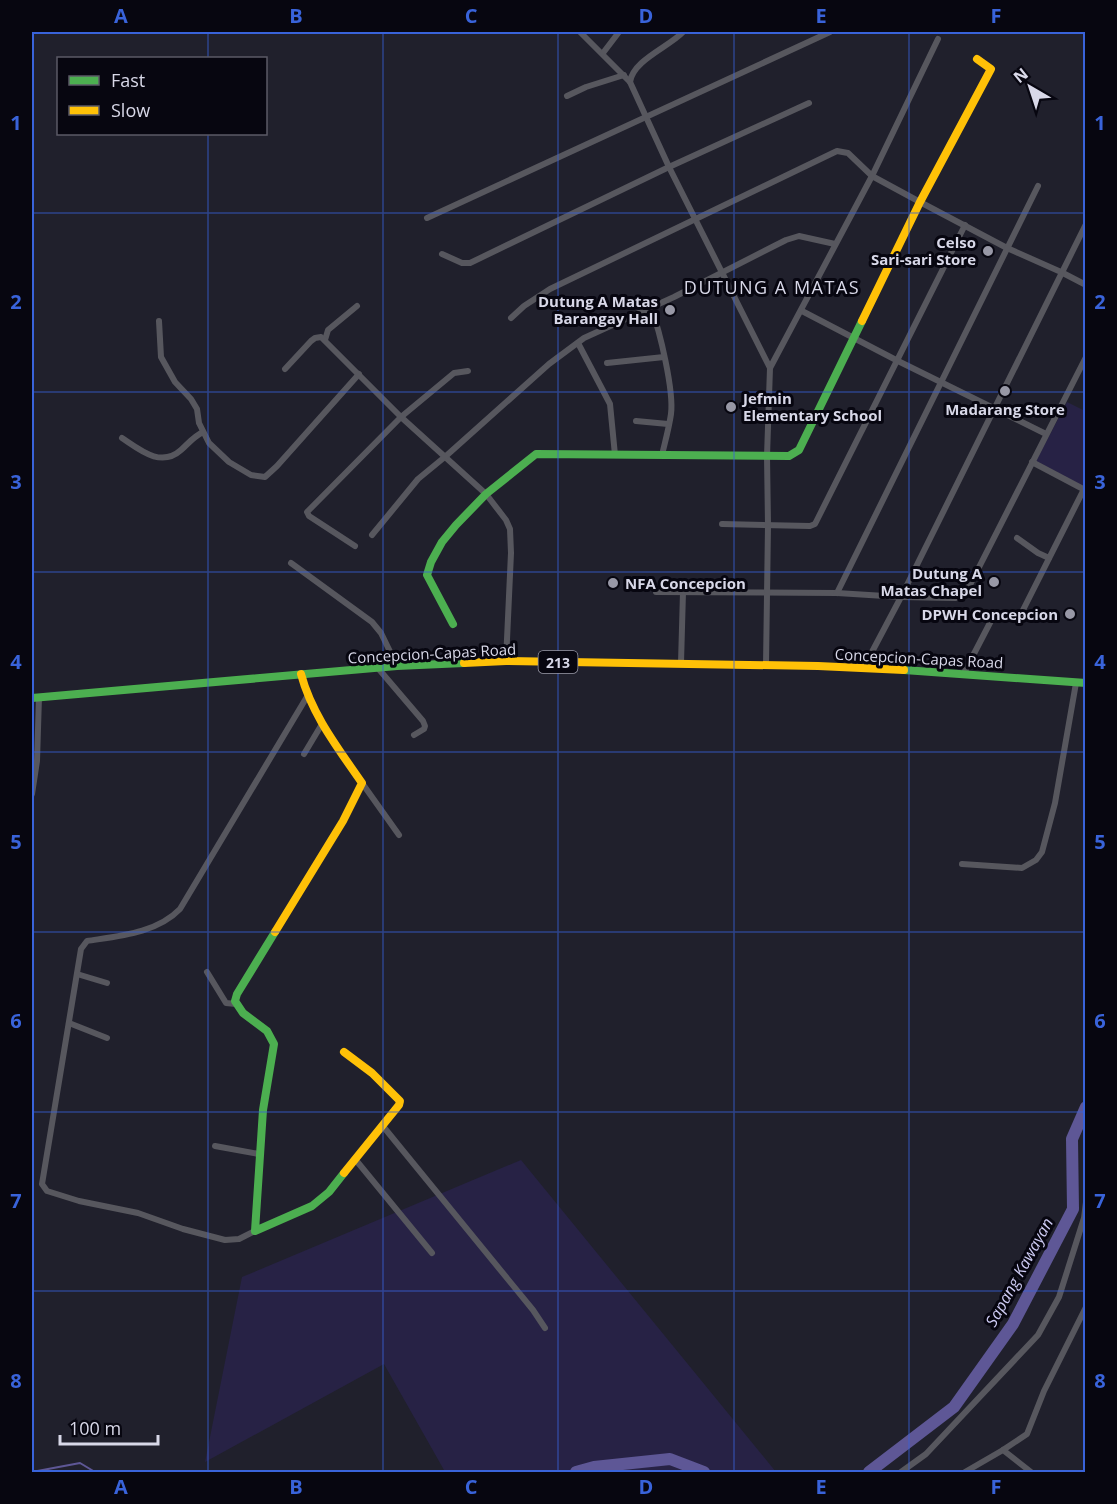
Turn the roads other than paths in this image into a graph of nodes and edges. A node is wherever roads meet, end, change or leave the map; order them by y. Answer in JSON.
{"nodes":[{"id":1,"x":580,"y":32,"type":"edge"},
{"id":2,"x":619,"y":32,"type":"edge"},
{"id":3,"x":683,"y":32,"type":"edge"},
{"id":4,"x":830,"y":32,"type":"edge"},
{"id":5,"x":938,"y":39,"type":"dead end"},
{"id":6,"x":603,"y":53,"type":"junction"},
{"id":7,"x":977,"y":59,"type":"dead end"},
{"id":8,"x":624,"y":75,"type":"junction"},
{"id":9,"x":630,"y":82,"type":"junction"},
{"id":10,"x":567,"y":96,"type":"dead end"},
{"id":11,"x":809,"y":103,"type":"dead end"},
{"id":12,"x":646,"y":117,"type":"junction"},
{"id":13,"x":669,"y":167,"type":"junction"},
{"id":14,"x":872,"y":176,"type":"junction"},
{"id":15,"x":1038,"y":186,"type":"dead end"},
{"id":16,"x":920,"y":202,"type":"junction"},
{"id":17,"x":427,"y":218,"type":"dead end"},
{"id":18,"x":696,"y":220,"type":"junction"},
{"id":19,"x":1086,"y":224,"type":"edge"},
{"id":20,"x":965,"y":225,"type":"junction"},
{"id":21,"x":835,"y":244,"type":"junction"},
{"id":22,"x":1007,"y":248,"type":"junction"},
{"id":23,"x":442,"y":254,"type":"dead end"},
{"id":24,"x":721,"y":272,"type":"junction"},
{"id":25,"x":1061,"y":272,"type":"junction"},
{"id":26,"x":1086,"y":285,"type":"edge"},
{"id":27,"x":357,"y":306,"type":"dead end"},
{"id":28,"x":651,"y":308,"type":"junction"},
{"id":29,"x":802,"y":311,"type":"junction"},
{"id":30,"x":511,"y":318,"type":"dead end"},
{"id":31,"x":159,"y":321,"type":"dead end"},
{"id":32,"x":855,"y":338,"type":"junction"},
{"id":33,"x":325,"y":340,"type":"junction"},
{"id":34,"x":578,"y":343,"type":"junction"},
{"id":35,"x":664,"y":357,"type":"junction"},
{"id":36,"x":1086,"y":357,"type":"edge"},
{"id":37,"x":898,"y":361,"type":"junction"},
{"id":38,"x":607,"y":363,"type":"dead end"},
{"id":39,"x":285,"y":369,"type":"dead end"},
{"id":40,"x":770,"y":369,"type":"junction"},
{"id":41,"x":468,"y":371,"type":"dead end"},
{"id":42,"x":359,"y":374,"type":"junction"},
{"id":43,"x":941,"y":382,"type":"junction"},
{"id":44,"x":994,"y":408,"type":"junction"},
{"id":45,"x":401,"y":417,"type":"junction"},
{"id":46,"x":636,"y":421,"type":"dead end"},
{"id":47,"x":668,"y":424,"type":"junction"},
{"id":48,"x":203,"y":432,"type":"junction"},
{"id":49,"x":1046,"y":434,"type":"junction"},
{"id":50,"x":122,"y":438,"type":"dead end"},
{"id":51,"x":615,"y":455,"type":"junction"},
{"id":52,"x":662,"y":455,"type":"junction"},
{"id":53,"x":446,"y":456,"type":"junction"},
{"id":54,"x":767,"y":456,"type":"junction"},
{"id":55,"x":1032,"y":462,"type":"junction"},
{"id":56,"x":1085,"y":489,"type":"edge"},
{"id":57,"x":486,"y":494,"type":"junction"},
{"id":58,"x":722,"y":524,"type":"dead end"},
{"id":59,"x":768,"y":525,"type":"junction"},
{"id":60,"x":372,"y":535,"type":"dead end"},
{"id":61,"x":1017,"y":538,"type":"dead end"},
{"id":62,"x":355,"y":546,"type":"dead end"},
{"id":63,"x":1049,"y":558,"type":"junction"},
{"id":64,"x":291,"y":563,"type":"dead end"},
{"id":65,"x":656,"y":592,"type":"dead end"},
{"id":66,"x":683,"y":592,"type":"junction"},
{"id":67,"x":766,"y":593,"type":"junction"},
{"id":68,"x":837,"y":593,"type":"junction"},
{"id":69,"x":901,"y":597,"type":"junction"},
{"id":70,"x":1020,"y":616,"type":"junction"},
{"id":71,"x":1034,"y":618,"type":"dead end"},
{"id":72,"x":453,"y":624,"type":"dead end"},
{"id":73,"x":506,"y":661,"type":"junction"},
{"id":74,"x":681,"y":663,"type":"junction"},
{"id":75,"x":766,"y":665,"type":"junction"},
{"id":76,"x":397,"y":666,"type":"junction"},
{"id":77,"x":864,"y":667,"type":"junction"},
{"id":78,"x":377,"y":668,"type":"junction"},
{"id":79,"x":964,"y":673,"type":"junction"},
{"id":80,"x":301,"y":674,"type":"junction"},
{"id":81,"x":1081,"y":683,"type":"edge"},
{"id":82,"x":308,"y":695,"type":"junction"},
{"id":83,"x":35,"y":698,"type":"edge"},
{"id":84,"x":322,"y":724,"type":"junction"},
{"id":85,"x":414,"y":735,"type":"dead end"},
{"id":86,"x":304,"y":754,"type":"dead end"},
{"id":87,"x":362,"y":783,"type":"junction"},
{"id":88,"x":32,"y":794,"type":"edge"},
{"id":89,"x":399,"y":835,"type":"dead end"},
{"id":90,"x":962,"y":864,"type":"dead end"},
{"id":91,"x":207,"y":972,"type":"dead end"},
{"id":92,"x":77,"y":974,"type":"junction"},
{"id":93,"x":107,"y":982,"type":"dead end"},
{"id":94,"x":236,"y":1004,"type":"junction"},
{"id":95,"x":69,"y":1023,"type":"junction"},
{"id":96,"x":107,"y":1038,"type":"dead end"},
{"id":97,"x":344,"y":1052,"type":"dead end"},
{"id":98,"x":382,"y":1125,"type":"junction"},
{"id":99,"x":215,"y":1146,"type":"dead end"},
{"id":100,"x":259,"y":1154,"type":"junction"},
{"id":101,"x":355,"y":1159,"type":"junction"},
{"id":102,"x":1086,"y":1202,"type":"edge"},
{"id":103,"x":255,"y":1231,"type":"junction"},
{"id":104,"x":432,"y":1253,"type":"dead end"},
{"id":105,"x":1085,"y":1311,"type":"edge"},
{"id":106,"x":545,"y":1328,"type":"dead end"},
{"id":107,"x":1004,"y":1450,"type":"junction"},
{"id":108,"x":901,"y":1473,"type":"edge"},
{"id":109,"x":965,"y":1473,"type":"edge"},
{"id":110,"x":1031,"y":1473,"type":"edge"}],
"edges":[{"from":1,"to":6,"type":"street"},
{"from":2,"to":6,"type":"street"},
{"from":3,"to":9,"type":"street"},
{"from":4,"to":12,"type":"street"},
{"from":5,"to":14,"type":"street"},
{"from":6,"to":8,"type":"street"},
{"from":7,"to":16,"type":"street"},
{"from":8,"to":9,"type":"street"},
{"from":8,"to":10,"type":"street"},
{"from":9,"to":12,"type":"street"},
{"from":11,"to":13,"type":"street"},
{"from":12,"to":13,"type":"street"},
{"from":12,"to":17,"type":"street"},
{"from":13,"to":18,"type":"street"},
{"from":13,"to":23,"type":"street"},
{"from":14,"to":16,"type":"street"},
{"from":14,"to":18,"type":"street"},
{"from":14,"to":21,"type":"street"},
{"from":15,"to":22,"type":"street"},
{"from":16,"to":20,"type":"street"},
{"from":16,"to":32,"type":"street"},
{"from":18,"to":24,"type":"street"},
{"from":18,"to":30,"type":"street"},
{"from":19,"to":25,"type":"street"},
{"from":20,"to":22,"type":"street"},
{"from":20,"to":37,"type":"street"},
{"from":21,"to":24,"type":"street"},
{"from":21,"to":29,"type":"street"},
{"from":22,"to":25,"type":"street"},
{"from":22,"to":43,"type":"street"},
{"from":24,"to":28,"type":"street"},
{"from":24,"to":40,"type":"street"},
{"from":25,"to":26,"type":"street"},
{"from":25,"to":44,"type":"street"},
{"from":27,"to":33,"type":"street"},
{"from":28,"to":34,"type":"street"},
{"from":28,"to":35,"type":"street"},
{"from":29,"to":32,"type":"street"},
{"from":29,"to":40,"type":"street"},
{"from":31,"to":48,"type":"street"},
{"from":32,"to":37,"type":"street"},
{"from":32,"to":54,"type":"street"},
{"from":33,"to":39,"type":"street"},
{"from":33,"to":42,"type":"street"},
{"from":34,"to":51,"type":"street"},
{"from":34,"to":53,"type":"street"},
{"from":35,"to":38,"type":"street"},
{"from":35,"to":47,"type":"street"},
{"from":36,"to":49,"type":"street"},
{"from":37,"to":43,"type":"street"},
{"from":37,"to":59,"type":"street"},
{"from":40,"to":54,"type":"street"},
{"from":41,"to":45,"type":"street"},
{"from":42,"to":45,"type":"street"},
{"from":42,"to":48,"type":"street"},
{"from":43,"to":44,"type":"street"},
{"from":43,"to":68,"type":"street"},
{"from":44,"to":49,"type":"street"},
{"from":44,"to":69,"type":"street"},
{"from":45,"to":53,"type":"street"},
{"from":45,"to":62,"type":"street"},
{"from":46,"to":47,"type":"street"},
{"from":47,"to":52,"type":"street"},
{"from":48,"to":50,"type":"street"},
{"from":49,"to":55,"type":"street"},
{"from":51,"to":52,"type":"street"},
{"from":51,"to":57,"type":"street"},
{"from":52,"to":54,"type":"street"},
{"from":53,"to":57,"type":"street"},
{"from":53,"to":60,"type":"street"},
{"from":54,"to":59,"type":"street"},
{"from":55,"to":56,"type":"street"},
{"from":55,"to":69,"type":"street"},
{"from":56,"to":63,"type":"street"},
{"from":57,"to":72,"type":"street"},
{"from":57,"to":73,"type":"street"},
{"from":58,"to":59,"type":"street"},
{"from":59,"to":67,"type":"street"},
{"from":61,"to":63,"type":"street"},
{"from":63,"to":70,"type":"street"},
{"from":64,"to":76,"type":"street"},
{"from":65,"to":66,"type":"street"},
{"from":66,"to":67,"type":"street"},
{"from":66,"to":74,"type":"street"},
{"from":67,"to":68,"type":"street"},
{"from":67,"to":75,"type":"street"},
{"from":68,"to":69,"type":"street"},
{"from":69,"to":77,"type":"street"},
{"from":70,"to":71,"type":"street"},
{"from":70,"to":79,"type":"street"},
{"from":73,"to":74,"type":"street","name":"Concepcion-Capas Road","number":"213"},
{"from":73,"to":76,"type":"street","name":"Concepcion-Capas Road","number":"213"},
{"from":74,"to":75,"type":"street","name":"Concepcion-Capas Road","number":"213"},
{"from":75,"to":77,"type":"street","name":"Concepcion-Capas Road","number":"213"},
{"from":76,"to":78,"type":"street","name":"Concepcion-Capas Road","number":"213"},
{"from":77,"to":79,"type":"street","name":"Concepcion-Capas Road","number":"213"},
{"from":78,"to":80,"type":"street","name":"Concepcion-Capas Road","number":"213"},
{"from":78,"to":85,"type":"street"},
{"from":79,"to":81,"type":"street","name":"Concepcion-Capas Road","number":"213"},
{"from":80,"to":82,"type":"street"},
{"from":80,"to":83,"type":"street","name":"Concepcion-Capas Road","number":"213"},
{"from":81,"to":90,"type":"street"},
{"from":82,"to":84,"type":"street"},
{"from":82,"to":92,"type":"street"},
{"from":83,"to":88,"type":"street"},
{"from":84,"to":86,"type":"street"},
{"from":84,"to":87,"type":"street"},
{"from":87,"to":89,"type":"street"},
{"from":87,"to":94,"type":"street"},
{"from":91,"to":94,"type":"street"},
{"from":92,"to":93,"type":"street"},
{"from":92,"to":95,"type":"street"},
{"from":94,"to":100,"type":"street"},
{"from":95,"to":96,"type":"street"},
{"from":95,"to":103,"type":"street"},
{"from":97,"to":98,"type":"street"},
{"from":98,"to":101,"type":"street"},
{"from":98,"to":106,"type":"street"},
{"from":99,"to":100,"type":"street"},
{"from":100,"to":103,"type":"street"},
{"from":101,"to":103,"type":"street"},
{"from":101,"to":104,"type":"street"},
{"from":102,"to":108,"type":"street"},
{"from":105,"to":107,"type":"street"},
{"from":107,"to":109,"type":"street"},
{"from":107,"to":110,"type":"street"}]}
